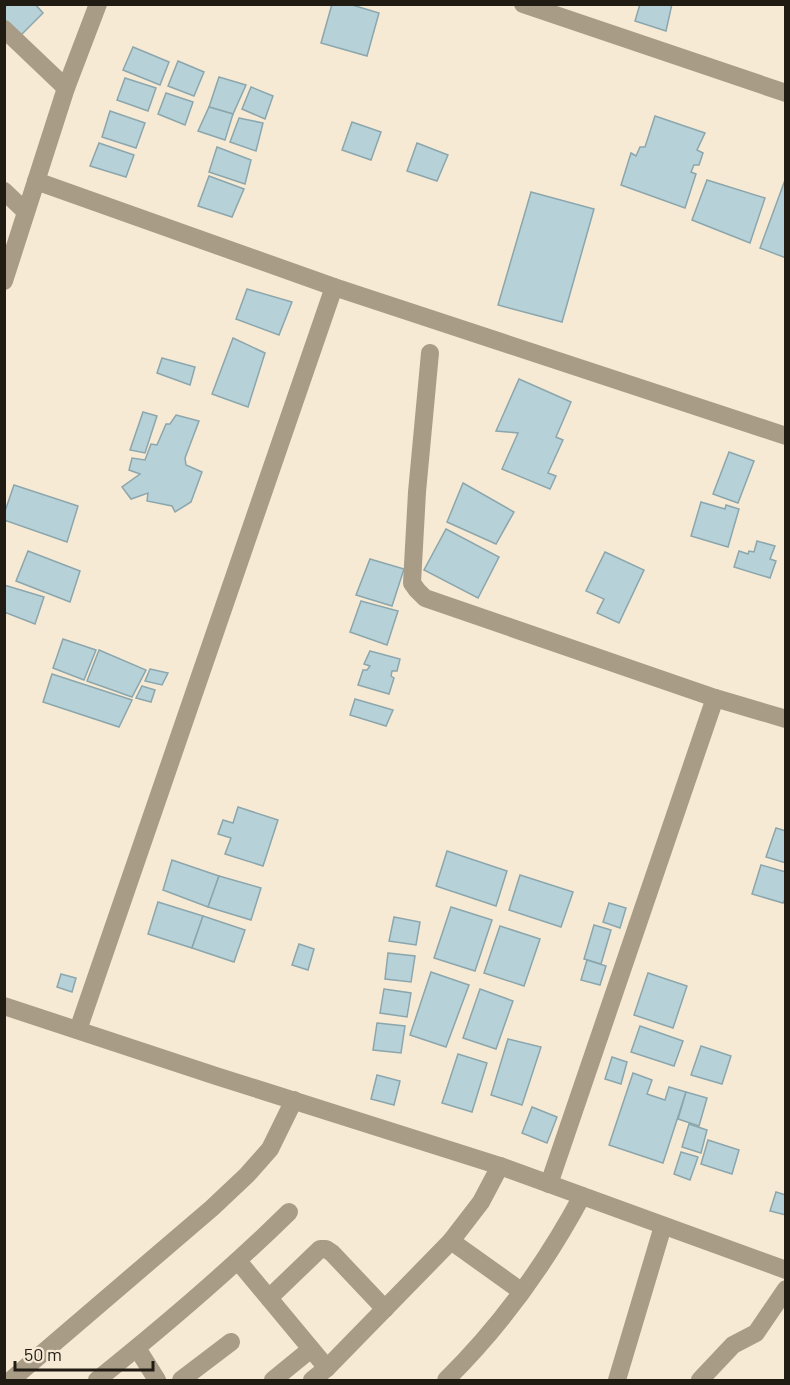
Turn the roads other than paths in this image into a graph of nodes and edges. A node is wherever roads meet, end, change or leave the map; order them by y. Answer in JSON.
{"nodes":[{"id":1,"x":98,"y":4,"type":"edge"},
{"id":2,"x":523,"y":4,"type":"edge"},
{"id":3,"x":4,"y":29,"type":"edge"},
{"id":4,"x":66,"y":88,"type":"junction"},
{"id":5,"x":786,"y":93,"type":"edge"},
{"id":6,"x":36,"y":181,"type":"junction"},
{"id":7,"x":4,"y":191,"type":"edge"},
{"id":8,"x":26,"y":212,"type":"junction"},
{"id":9,"x":4,"y":281,"type":"edge"},
{"id":10,"x":334,"y":287,"type":"junction"},
{"id":11,"x":430,"y":353,"type":"dead end"},
{"id":12,"x":786,"y":436,"type":"edge"},
{"id":13,"x":715,"y":698,"type":"junction"},
{"id":14,"x":786,"y":719,"type":"edge"},
{"id":15,"x":4,"y":1006,"type":"edge"},
{"id":16,"x":78,"y":1030,"type":"junction"},
{"id":17,"x":294,"y":1101,"type":"junction"},
{"id":18,"x":500,"y":1166,"type":"junction"},
{"id":19,"x":549,"y":1184,"type":"junction"},
{"id":20,"x":582,"y":1196,"type":"junction"},
{"id":21,"x":288,"y":1212,"type":"dead end"},
{"id":22,"x":663,"y":1226,"type":"junction"},
{"id":23,"x":451,"y":1241,"type":"junction"},
{"id":24,"x":238,"y":1262,"type":"junction"},
{"id":25,"x":786,"y":1270,"type":"edge"},
{"id":26,"x":786,"y":1289,"type":"edge"},
{"id":27,"x":521,"y":1291,"type":"junction"},
{"id":28,"x":269,"y":1298,"type":"junction"},
{"id":29,"x":385,"y":1309,"type":"junction"},
{"id":30,"x":231,"y":1342,"type":"dead end"},
{"id":31,"x":137,"y":1348,"type":"junction"},
{"id":32,"x":312,"y":1349,"type":"junction"},
{"id":33,"x":327,"y":1368,"type":"junction"},
{"id":34,"x":11,"y":1380,"type":"edge"},
{"id":35,"x":97,"y":1380,"type":"edge"},
{"id":36,"x":157,"y":1380,"type":"edge"},
{"id":37,"x":182,"y":1380,"type":"edge"},
{"id":38,"x":273,"y":1380,"type":"edge"},
{"id":39,"x":312,"y":1380,"type":"edge"},
{"id":40,"x":446,"y":1380,"type":"edge"},
{"id":41,"x":617,"y":1380,"type":"edge"},
{"id":42,"x":700,"y":1380,"type":"edge"}],
"edges":[{"from":1,"to":4,"type":"street"},
{"from":2,"to":5,"type":"street"},
{"from":3,"to":4,"type":"street"},
{"from":4,"to":6,"type":"street"},
{"from":6,"to":8,"type":"street"},
{"from":6,"to":10,"type":"street"},
{"from":7,"to":8,"type":"street"},
{"from":8,"to":9,"type":"street"},
{"from":10,"to":12,"type":"street"},
{"from":10,"to":16,"type":"street"},
{"from":11,"to":13,"type":"street"},
{"from":13,"to":14,"type":"street"},
{"from":13,"to":19,"type":"street"},
{"from":15,"to":16,"type":"street"},
{"from":16,"to":17,"type":"street"},
{"from":17,"to":18,"type":"street"},
{"from":17,"to":34,"type":"street"},
{"from":18,"to":19,"type":"street"},
{"from":18,"to":23,"type":"street"},
{"from":19,"to":20,"type":"street"},
{"from":20,"to":22,"type":"street"},
{"from":20,"to":27,"type":"street"},
{"from":21,"to":24,"type":"street"},
{"from":22,"to":25,"type":"street"},
{"from":22,"to":41,"type":"street"},
{"from":23,"to":27,"type":"street"},
{"from":23,"to":29,"type":"street"},
{"from":24,"to":28,"type":"street"},
{"from":24,"to":31,"type":"street"},
{"from":26,"to":42,"type":"street"},
{"from":27,"to":40,"type":"street"},
{"from":28,"to":29,"type":"street"},
{"from":28,"to":32,"type":"street"},
{"from":29,"to":33,"type":"street"},
{"from":30,"to":37,"type":"street"},
{"from":31,"to":35,"type":"street"},
{"from":31,"to":36,"type":"street"},
{"from":32,"to":33,"type":"street"},
{"from":32,"to":38,"type":"street"},
{"from":33,"to":39,"type":"street"}]}
